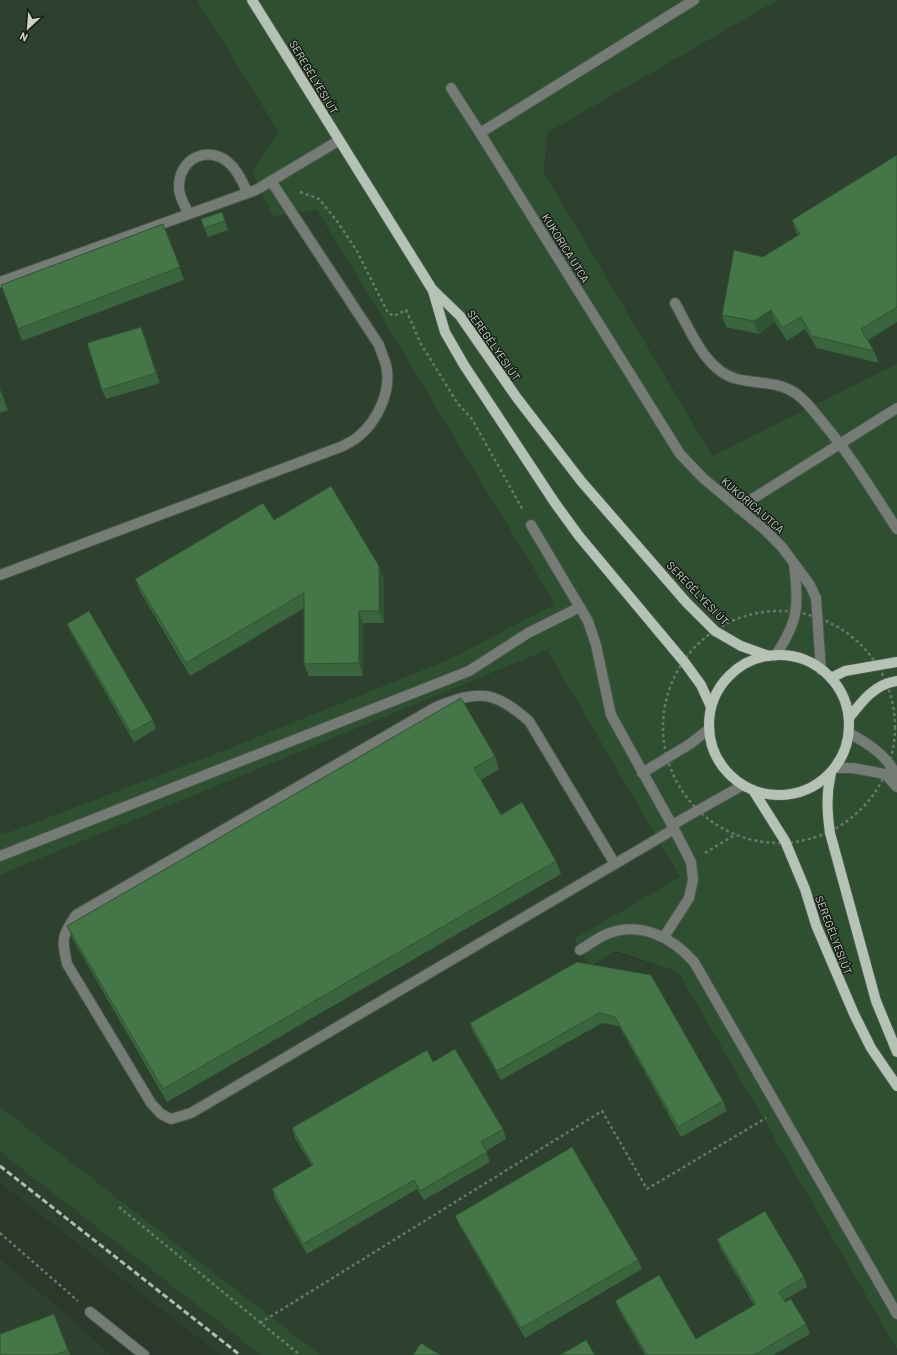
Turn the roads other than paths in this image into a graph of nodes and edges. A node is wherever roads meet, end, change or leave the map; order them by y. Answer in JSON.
{"nodes":[{"id":1,"x":252,"y":0,"type":"edge"},
{"id":2,"x":694,"y":0,"type":"edge"},
{"id":3,"x":451,"y":88,"type":"dead end"},
{"id":4,"x":480,"y":133,"type":"junction"},
{"id":5,"x":338,"y":141,"type":"junction"},
{"id":6,"x":271,"y":181,"type":"junction"},
{"id":7,"x":248,"y":193,"type":"junction"},
{"id":8,"x":189,"y":214,"type":"junction"},
{"id":9,"x":0,"y":282,"type":"edge"},
{"id":10,"x":432,"y":289,"type":"junction"},
{"id":11,"x":675,"y":303,"type":"dead end"},
{"id":12,"x":897,"y":408,"type":"edge"},
{"id":13,"x":840,"y":443,"type":"junction"},
{"id":14,"x":738,"y":508,"type":"junction"},
{"id":15,"x":531,"y":525,"type":"road end"},
{"id":16,"x":897,"y":529,"type":"edge"},
{"id":17,"x":794,"y":564,"type":"junction"},
{"id":18,"x":0,"y":575,"type":"edge"},
{"id":19,"x":580,"y":607,"type":"junction"},
{"id":20,"x":772,"y":656,"type":"junction"},
{"id":21,"x":897,"y":662,"type":"edge"},
{"id":22,"x":821,"y":670,"type":"junction"},
{"id":23,"x":831,"y":678,"type":"junction"},
{"id":24,"x":892,"y":682,"type":"edge"},
{"id":25,"x":711,"y":707,"type":"junction"},
{"id":26,"x":849,"y":718,"type":"junction"},
{"id":27,"x":709,"y":729,"type":"junction"},
{"id":28,"x":849,"y":733,"type":"junction"},
{"id":29,"x":833,"y":770,"type":"junction"},
{"id":30,"x":642,"y":773,"type":"junction"},
{"id":31,"x":897,"y":777,"type":"edge"},
{"id":32,"x":743,"y":786,"type":"junction"},
{"id":33,"x":897,"y":787,"type":"edge"},
{"id":34,"x":753,"y":790,"type":"junction"},
{"id":35,"x":673,"y":827,"type":"junction"},
{"id":36,"x":0,"y":856,"type":"edge"},
{"id":37,"x":615,"y":864,"type":"junction"},
{"id":38,"x":664,"y":937,"type":"junction"},
{"id":39,"x":580,"y":950,"type":"dead end"},
{"id":40,"x":897,"y":1052,"type":"edge"},
{"id":41,"x":897,"y":1086,"type":"edge"},
{"id":42,"x":90,"y":1312,"type":"road end"},
{"id":43,"x":897,"y":1314,"type":"edge"},
{"id":44,"x":144,"y":1355,"type":"edge"}],
"edges":[{"from":1,"to":5,"type":"main road","name":"SEREGÉLYESI ÚT"},
{"from":2,"to":4,"type":"street"},
{"from":3,"to":4,"type":"street","name":"KUKORICA UTCA"},
{"from":4,"to":14,"type":"street","name":"KUKORICA UTCA"},
{"from":5,"to":6,"type":"street"},
{"from":5,"to":10,"type":"main road","name":"SEREGÉLYESI ÚT"},
{"from":6,"to":7,"type":"street"},
{"from":6,"to":18,"type":"street"},
{"from":7,"to":8,"type":"street"},
{"from":7,"to":8,"type":"street"},
{"from":8,"to":9,"type":"street"},
{"from":10,"to":20,"type":"main road","name":"SEREGÉLYESI ÚT"},
{"from":10,"to":25,"type":"main road","name":"SEREGÉLYESI ÚT"},
{"from":11,"to":13,"type":"street"},
{"from":12,"to":13,"type":"street"},
{"from":13,"to":14,"type":"street"},
{"from":13,"to":16,"type":"street"},
{"from":14,"to":17,"type":"street","name":"KUKORICA UTCA"},
{"from":15,"to":19,"type":"street"},
{"from":17,"to":20,"type":"street","name":"KUKORICA UTCA"},
{"from":17,"to":22,"type":"street","name":"KUKORICA UTCA"},
{"from":19,"to":30,"type":"street"},
{"from":19,"to":36,"type":"street"},
{"from":20,"to":22,"type":"main road","name":"SEREGÉLYESI ÚT"},
{"from":20,"to":25,"type":"main road","name":"SEREGÉLYESI ÚT"},
{"from":21,"to":23,"type":"main road"},
{"from":22,"to":23,"type":"main road","name":"SEREGÉLYESI ÚT"},
{"from":23,"to":26,"type":"main road","name":"SEREGÉLYESI ÚT"},
{"from":24,"to":26,"type":"main road"},
{"from":25,"to":27,"type":"main road","name":"SEREGÉLYESI ÚT"},
{"from":26,"to":28,"type":"main road","name":"SEREGÉLYESI ÚT"},
{"from":27,"to":30,"type":"street"},
{"from":27,"to":32,"type":"main road","name":"SEREGÉLYESI ÚT"},
{"from":28,"to":29,"type":"main road","name":"SEREGÉLYESI ÚT"},
{"from":28,"to":31,"type":"street"},
{"from":29,"to":33,"type":"street"},
{"from":29,"to":34,"type":"main road","name":"SEREGÉLYESI ÚT"},
{"from":29,"to":40,"type":"main road","name":"SEREGÉLYESI ÚT"},
{"from":30,"to":35,"type":"street"},
{"from":32,"to":34,"type":"main road","name":"SEREGÉLYESI ÚT"},
{"from":32,"to":35,"type":"street"},
{"from":34,"to":41,"type":"main road","name":"SEREGÉLYESI ÚT"},
{"from":35,"to":37,"type":"street"},
{"from":35,"to":38,"type":"street"},
{"from":37,"to":37,"type":"street"},
{"from":38,"to":39,"type":"street"},
{"from":38,"to":43,"type":"street"},
{"from":42,"to":44,"type":"street"}]}
